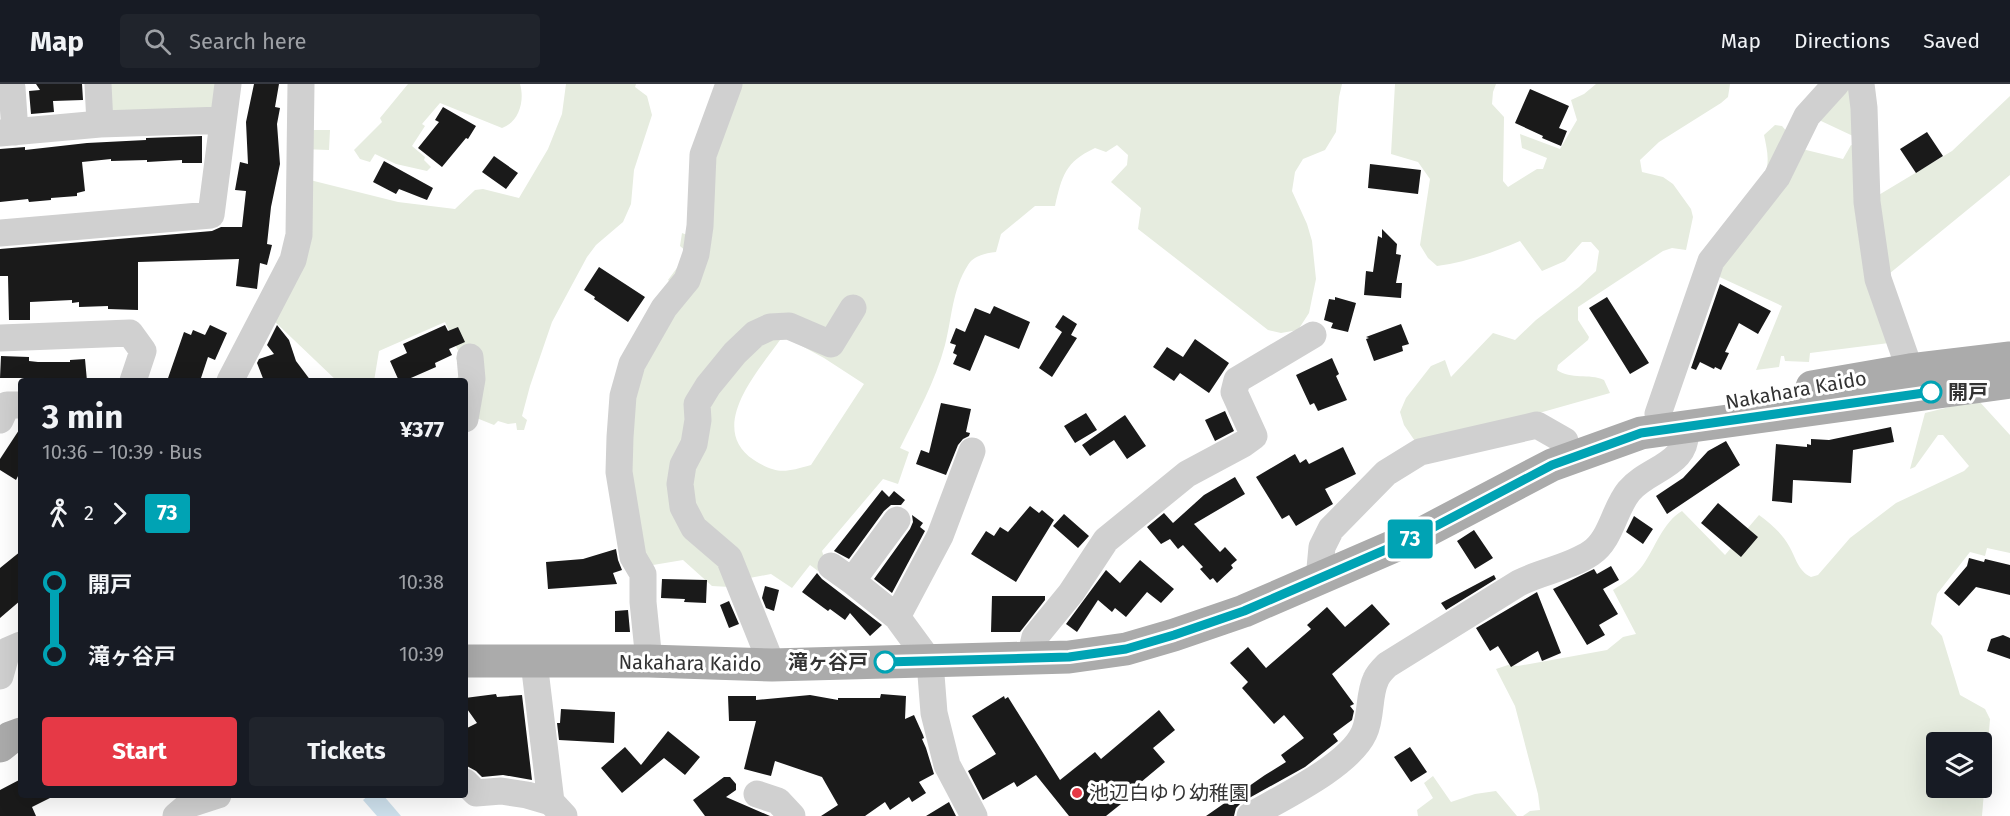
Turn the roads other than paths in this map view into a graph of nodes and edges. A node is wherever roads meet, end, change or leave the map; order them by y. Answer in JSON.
{"nodes":[{"id":1,"x":9,"y":84,"type":"edge"},
{"id":2,"x":98,"y":84,"type":"edge"},
{"id":3,"x":228,"y":84,"type":"edge"},
{"id":4,"x":301,"y":84,"type":"edge"},
{"id":5,"x":729,"y":84,"type":"edge"},
{"id":6,"x":1836,"y":84,"type":"edge"},
{"id":7,"x":1860,"y":84,"type":"edge"},
{"id":8,"x":223,"y":120,"type":"junction"},
{"id":9,"x":100,"y":124,"type":"junction"},
{"id":10,"x":7,"y":132,"type":"edge"},
{"id":11,"x":0,"y":233,"type":"edge"},
{"id":12,"x":853,"y":308,"type":"dead end"},
{"id":13,"x":1313,"y":335,"type":"dead end"},
{"id":14,"x":0,"y":338,"type":"edge"},
{"id":15,"x":470,"y":357,"type":"dead end"},
{"id":16,"x":2010,"y":358,"type":"edge"},
{"id":17,"x":1910,"y":370,"type":"junction"},
{"id":18,"x":134,"y":378,"type":"edge"},
{"id":19,"x":232,"y":378,"type":"edge"},
{"id":20,"x":2010,"y":382,"type":"edge"},
{"id":21,"x":468,"y":402,"type":"edge"},
{"id":22,"x":1672,"y":420,"type":"junction"},
{"id":23,"x":1565,"y":441,"type":"junction"},
{"id":24,"x":972,"y":451,"type":"dead end"},
{"id":25,"x":897,"y":520,"type":"dead end"},
{"id":26,"x":831,"y":566,"type":"dead end"},
{"id":27,"x":1326,"y":575,"type":"junction"},
{"id":28,"x":852,"y":581,"type":"junction"},
{"id":29,"x":897,"y":617,"type":"junction"},
{"id":30,"x":18,"y":646,"type":"edge"},
{"id":31,"x":468,"y":655,"type":"edge"},
{"id":32,"x":1030,"y":658,"type":"junction"},
{"id":33,"x":650,"y":661,"type":"junction"},
{"id":34,"x":534,"y":662,"type":"junction"},
{"id":35,"x":930,"y":662,"type":"junction"},
{"id":36,"x":772,"y":665,"type":"junction"},
{"id":37,"x":0,"y":676,"type":"edge"},
{"id":38,"x":18,"y":735,"type":"edge"},
{"id":39,"x":0,"y":747,"type":"edge"},
{"id":40,"x":468,"y":792,"type":"edge"},
{"id":41,"x":757,"y":794,"type":"dead end"},
{"id":42,"x":209,"y":798,"type":"edge"},
{"id":43,"x":558,"y":809,"type":"edge"},
{"id":44,"x":176,"y":816,"type":"edge"},
{"id":45,"x":792,"y":816,"type":"edge"},
{"id":46,"x":974,"y":816,"type":"edge"},
{"id":47,"x":1250,"y":816,"type":"edge"}],
"edges":[{"from":1,"to":10,"type":"street"},
{"from":2,"to":9,"type":"street"},
{"from":3,"to":8,"type":"street"},
{"from":4,"to":19,"type":"street"},
{"from":5,"to":33,"type":"street"},
{"from":6,"to":22,"type":"street"},
{"from":7,"to":17,"type":"street"},
{"from":8,"to":9,"type":"street"},
{"from":8,"to":11,"type":"street"},
{"from":9,"to":10,"type":"street"},
{"from":12,"to":36,"type":"street"},
{"from":13,"to":32,"type":"street"},
{"from":14,"to":18,"type":"street"},
{"from":15,"to":21,"type":"street"},
{"from":16,"to":17,"type":"main road","name":"Nakahara Kaido"},
{"from":17,"to":22,"type":"main road","name":"Nakahara Kaido"},
{"from":20,"to":22,"type":"main road","name":"Nakahara Kaido"},
{"from":22,"to":23,"type":"main road","name":"Nakahara Kaido"},
{"from":22,"to":27,"type":"main road","name":"Nakahara Kaido"},
{"from":22,"to":47,"type":"street"},
{"from":23,"to":27,"type":"main road","name":"Nakahara Kaido"},
{"from":23,"to":27,"type":"street"},
{"from":24,"to":29,"type":"street"},
{"from":25,"to":28,"type":"street"},
{"from":26,"to":28,"type":"street"},
{"from":27,"to":32,"type":"main road","name":"Nakahara Kaido"},
{"from":28,"to":29,"type":"street"},
{"from":29,"to":35,"type":"street"},
{"from":30,"to":37,"type":"street"},
{"from":31,"to":34,"type":"main road","name":"Nakahara Kaido"},
{"from":32,"to":35,"type":"main road","name":"Nakahara Kaido"},
{"from":33,"to":34,"type":"main road","name":"Nakahara Kaido"},
{"from":33,"to":36,"type":"main road","name":"Nakahara Kaido"},
{"from":34,"to":43,"type":"street"},
{"from":35,"to":36,"type":"main road","name":"Nakahara Kaido"},
{"from":35,"to":46,"type":"street"},
{"from":38,"to":39,"type":"main road"},
{"from":40,"to":43,"type":"street"},
{"from":41,"to":45,"type":"street"},
{"from":42,"to":44,"type":"street"}]}
